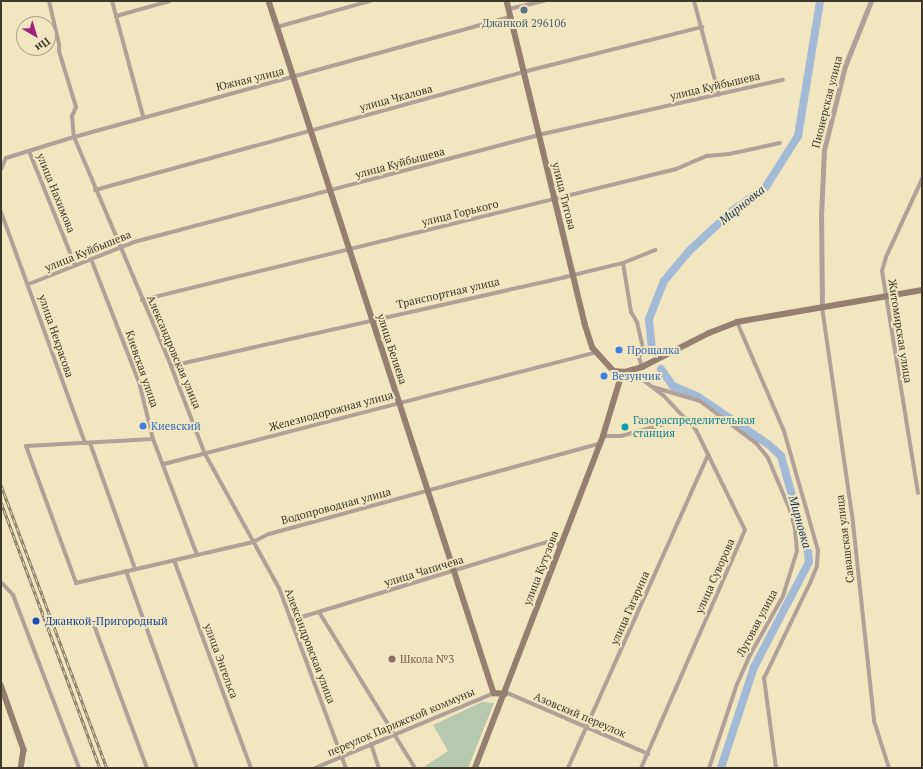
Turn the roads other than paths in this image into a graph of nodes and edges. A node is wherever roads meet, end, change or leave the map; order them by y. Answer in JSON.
{"nodes":[{"id":1,"x":48,"y":1,"type":"edge"},
{"id":2,"x":112,"y":1,"type":"edge"},
{"id":3,"x":170,"y":1,"type":"edge"},
{"id":4,"x":269,"y":1,"type":"edge"},
{"id":5,"x":370,"y":1,"type":"edge"},
{"id":6,"x":507,"y":1,"type":"edge"},
{"id":7,"x":544,"y":1,"type":"edge"},
{"id":8,"x":694,"y":1,"type":"edge"},
{"id":9,"x":871,"y":1,"type":"edge"},
{"id":10,"x":509,"y":10,"type":"junction"},
{"id":11,"x":116,"y":16,"type":"junction"},
{"id":12,"x":511,"y":18,"type":"junction"},
{"id":13,"x":277,"y":27,"type":"junction"},
{"id":14,"x":702,"y":27,"type":"junction"},
{"id":15,"x":523,"y":72,"type":"junction"},
{"id":16,"x":294,"y":77,"type":"junction"},
{"id":17,"x":783,"y":80,"type":"dead end"},
{"id":18,"x":719,"y":95,"type":"junction"},
{"id":19,"x":143,"y":116,"type":"junction"},
{"id":20,"x":310,"y":131,"type":"junction"},
{"id":21,"x":538,"y":135,"type":"junction"},
{"id":22,"x":74,"y":137,"type":"junction"},
{"id":23,"x":780,"y":143,"type":"dead end"},
{"id":24,"x":29,"y":150,"type":"junction"},
{"id":25,"x":1,"y":169,"type":"edge"},
{"id":26,"x":922,"y":179,"type":"edge"},
{"id":27,"x":96,"y":190,"type":"junction"},
{"id":28,"x":330,"y":191,"type":"junction"},
{"id":29,"x":554,"y":198,"type":"junction"},
{"id":30,"x":1,"y":212,"type":"edge"},
{"id":31,"x":120,"y":247,"type":"junction"},
{"id":32,"x":348,"y":249,"type":"junction"},
{"id":33,"x":656,"y":250,"type":"dead end"},
{"id":34,"x":91,"y":259,"type":"junction"},
{"id":35,"x":623,"y":263,"type":"junction"},
{"id":36,"x":75,"y":265,"type":"junction"},
{"id":37,"x":573,"y":274,"type":"junction"},
{"id":38,"x":29,"y":284,"type":"junction"},
{"id":39,"x":922,"y":290,"type":"edge"},
{"id":40,"x":885,"y":296,"type":"junction"},
{"id":41,"x":142,"y":300,"type":"junction"},
{"id":42,"x":822,"y":307,"type":"junction"},
{"id":43,"x":372,"y":320,"type":"junction"},
{"id":44,"x":737,"y":322,"type":"junction"},
{"id":45,"x":596,"y":352,"type":"junction"},
{"id":46,"x":171,"y":366,"type":"junction"},
{"id":47,"x":642,"y":367,"type":"junction"},
{"id":48,"x":631,"y":371,"type":"junction"},
{"id":49,"x":622,"y":373,"type":"junction"},
{"id":50,"x":653,"y":388,"type":"junction"},
{"id":51,"x":399,"y":403,"type":"junction"},
{"id":52,"x":687,"y":418,"type":"junction"},
{"id":53,"x":604,"y":436,"type":"junction"},
{"id":54,"x":153,"y":439,"type":"junction"},
{"id":55,"x":88,"y":443,"type":"junction"},
{"id":56,"x":600,"y":444,"type":"junction"},
{"id":57,"x":205,"y":454,"type":"junction"},
{"id":58,"x":708,"y":455,"type":"junction"},
{"id":59,"x":164,"y":464,"type":"junction"},
{"id":60,"x":427,"y":490,"type":"junction"},
{"id":61,"x":918,"y":493,"type":"dead end"},
{"id":62,"x":253,"y":542,"type":"junction"},
{"id":63,"x":561,"y":544,"type":"junction"},
{"id":64,"x":197,"y":555,"type":"junction"},
{"id":65,"x":174,"y":560,"type":"junction"},
{"id":66,"x":135,"y":569,"type":"junction"},
{"id":67,"x":126,"y":571,"type":"junction"},
{"id":68,"x":454,"y":572,"type":"junction"},
{"id":69,"x":1,"y":582,"type":"edge"},
{"id":70,"x":319,"y":612,"type":"junction"},
{"id":71,"x":292,"y":620,"type":"junction"},
{"id":72,"x":91,"y":623,"type":"dead end"},
{"id":73,"x":1,"y":686,"type":"edge"},
{"id":74,"x":494,"y":693,"type":"junction"},
{"id":75,"x":505,"y":693,"type":"junction"},
{"id":76,"x":586,"y":727,"type":"junction"},
{"id":77,"x":394,"y":734,"type":"junction"},
{"id":78,"x":370,"y":744,"type":"junction"},
{"id":79,"x":648,"y":754,"type":"junction"},
{"id":80,"x":342,"y":757,"type":"junction"},
{"id":81,"x":21,"y":768,"type":"edge"},
{"id":82,"x":79,"y":768,"type":"edge"},
{"id":83,"x":147,"y":768,"type":"edge"},
{"id":84,"x":197,"y":768,"type":"edge"},
{"id":85,"x":251,"y":768,"type":"edge"},
{"id":86,"x":315,"y":768,"type":"edge"},
{"id":87,"x":346,"y":768,"type":"edge"},
{"id":88,"x":380,"y":768,"type":"edge"},
{"id":89,"x":415,"y":768,"type":"edge"},
{"id":90,"x":475,"y":768,"type":"edge"},
{"id":91,"x":568,"y":768,"type":"edge"},
{"id":92,"x":641,"y":768,"type":"edge"},
{"id":93,"x":709,"y":768,"type":"edge"},
{"id":94,"x":776,"y":768,"type":"edge"},
{"id":95,"x":889,"y":768,"type":"edge"}],
"edges":[{"from":1,"to":22,"type":"street","name":"Александровская улица"},
{"from":2,"to":11,"type":"street"},
{"from":3,"to":11,"type":"street"},
{"from":4,"to":13,"type":"main road","name":"улица Беляева"},
{"from":5,"to":13,"type":"street"},
{"from":6,"to":10,"type":"main road","name":"улица Титова"},
{"from":7,"to":10,"type":"street"},
{"from":8,"to":14,"type":"street"},
{"from":9,"to":42,"type":"street","name":"Пионерская улица"},
{"from":10,"to":12,"type":"main road","name":"улица Титова"},
{"from":11,"to":19,"type":"street"},
{"from":12,"to":15,"type":"main road","name":"улица Титова"},
{"from":12,"to":16,"type":"street","name":"Южная улица"},
{"from":13,"to":16,"type":"main road","name":"улица Беляева"},
{"from":14,"to":15,"type":"street","name":"улица Чкалова"},
{"from":14,"to":18,"type":"street"},
{"from":15,"to":20,"type":"street","name":"улица Чкалова"},
{"from":15,"to":21,"type":"main road","name":"улица Титова"},
{"from":16,"to":19,"type":"street","name":"Южная улица"},
{"from":16,"to":20,"type":"main road","name":"улица Беляева"},
{"from":17,"to":18,"type":"street","name":"улица Куйбышева"},
{"from":18,"to":21,"type":"street","name":"улица Куйбышева"},
{"from":19,"to":22,"type":"street","name":"Южная улица"},
{"from":20,"to":27,"type":"street","name":"улица Чкалова"},
{"from":20,"to":28,"type":"main road","name":"улица Беляева"},
{"from":21,"to":28,"type":"street","name":"улица Куйбышева"},
{"from":21,"to":29,"type":"main road","name":"улица Титова"},
{"from":22,"to":24,"type":"street","name":"Южная улица"},
{"from":22,"to":27,"type":"street","name":"Александровская улица"},
{"from":23,"to":29,"type":"street","name":"улица Горького"},
{"from":24,"to":25,"type":"street","name":"Южная улица"},
{"from":24,"to":36,"type":"street","name":"улица Нахимова"},
{"from":26,"to":40,"type":"street","name":"Житомирская улица"},
{"from":27,"to":31,"type":"street","name":"Александровская улица"},
{"from":28,"to":31,"type":"street","name":"улица Куйбышева"},
{"from":28,"to":32,"type":"main road","name":"улица Беляева"},
{"from":29,"to":32,"type":"street","name":"улица Горького"},
{"from":29,"to":37,"type":"main road","name":"улица Титова"},
{"from":30,"to":38,"type":"street","name":"улица Некрасова"},
{"from":31,"to":34,"type":"street","name":"улица Куйбышева"},
{"from":31,"to":41,"type":"street","name":"Александровская улица"},
{"from":32,"to":41,"type":"street","name":"улица Горького"},
{"from":32,"to":43,"type":"main road","name":"улица Беляева"},
{"from":33,"to":35,"type":"street","name":"Транспортная улица"},
{"from":34,"to":36,"type":"street","name":"улица Куйбышева"},
{"from":34,"to":54,"type":"street","name":"Киевская улица"},
{"from":35,"to":37,"type":"street","name":"Транспортная улица"},
{"from":35,"to":47,"type":"street"},
{"from":36,"to":38,"type":"street","name":"улица Куйбышева"},
{"from":37,"to":43,"type":"street","name":"Транспортная улица"},
{"from":37,"to":45,"type":"main road","name":"улица Титова"},
{"from":38,"to":55,"type":"street","name":"улица Некрасова"},
{"from":39,"to":40,"type":"main road"},
{"from":40,"to":42,"type":"main road"},
{"from":40,"to":61,"type":"street","name":"Житомирская улица"},
{"from":41,"to":46,"type":"street","name":"Александровская улица"},
{"from":42,"to":44,"type":"main road"},
{"from":42,"to":95,"type":"street","name":"Савашская улица"},
{"from":43,"to":46,"type":"street","name":"Транспортная улица"},
{"from":43,"to":51,"type":"main road","name":"улица Беляева"},
{"from":44,"to":47,"type":"main road"},
{"from":44,"to":94,"type":"street"},
{"from":45,"to":49,"type":"main road","name":"улица Титова"},
{"from":45,"to":51,"type":"street","name":"Железнодорожная улица"},
{"from":46,"to":57,"type":"street","name":"Александровская улица"},
{"from":47,"to":48,"type":"main road"},
{"from":48,"to":49,"type":"main road"},
{"from":48,"to":50,"type":"street","name":"улица Суворова"},
{"from":49,"to":53,"type":"main road","name":"улица Кутузова"},
{"from":50,"to":52,"type":"street","name":"улица Суворова"},
{"from":50,"to":93,"type":"street","name":"Луговая улица"},
{"from":51,"to":57,"type":"street","name":"Железнодорожная улица"},
{"from":51,"to":60,"type":"main road","name":"улица Беляева"},
{"from":52,"to":53,"type":"street"},
{"from":52,"to":58,"type":"street","name":"улица Суворова"},
{"from":53,"to":56,"type":"main road","name":"улица Кутузова"},
{"from":54,"to":55,"type":"street"},
{"from":54,"to":59,"type":"street","name":"Киевская улица"},
{"from":55,"to":66,"type":"street","name":"улица Некрасова"},
{"from":55,"to":67,"type":"street","name":"Водопроводная улица"},
{"from":56,"to":60,"type":"street","name":"Водопроводная улица"},
{"from":56,"to":63,"type":"main road","name":"улица Кутузова"},
{"from":57,"to":59,"type":"street","name":"Железнодорожная улица"},
{"from":57,"to":62,"type":"street","name":"Александровская улица"},
{"from":58,"to":76,"type":"street","name":"улица Гагарина"},
{"from":58,"to":79,"type":"street","name":"улица Суворова"},
{"from":59,"to":64,"type":"street","name":"Киевская улица"},
{"from":60,"to":62,"type":"street","name":"Водопроводная улица"},
{"from":60,"to":68,"type":"main road","name":"улица Беляева"},
{"from":62,"to":64,"type":"street","name":"Водопроводная улица"},
{"from":62,"to":71,"type":"street","name":"Александровская улица"},
{"from":63,"to":68,"type":"street","name":"улица Чапичева"},
{"from":63,"to":75,"type":"main road","name":"улица Кутузова"},
{"from":64,"to":65,"type":"street","name":"Водопроводная улица"},
{"from":65,"to":66,"type":"street","name":"Водопроводная улица"},
{"from":65,"to":85,"type":"street","name":"улица Энгельса"},
{"from":66,"to":67,"type":"street","name":"Водопроводная улица"},
{"from":67,"to":84,"type":"street"},
{"from":68,"to":70,"type":"street","name":"улица Чапичева"},
{"from":68,"to":74,"type":"main road","name":"улица Беляева"},
{"from":69,"to":82,"type":"street"},
{"from":70,"to":71,"type":"street","name":"улица Чапичева"},
{"from":70,"to":77,"type":"street"},
{"from":71,"to":80,"type":"street","name":"Александровская улица"},
{"from":72,"to":83,"type":"street"},
{"from":73,"to":81,"type":"main road"},
{"from":74,"to":75,"type":"main road"},
{"from":74,"to":77,"type":"street","name":"переулок Парижской коммуны"},
{"from":75,"to":76,"type":"street","name":"Азовский переулок"},
{"from":75,"to":90,"type":"main road","name":"улица Кутузова"},
{"from":76,"to":79,"type":"street","name":"Азовский переулок"},
{"from":76,"to":91,"type":"street","name":"улица Гагарина"},
{"from":77,"to":78,"type":"street","name":"переулок Парижской коммуны"},
{"from":77,"to":89,"type":"street"},
{"from":78,"to":80,"type":"street","name":"переулок Парижской коммуны"},
{"from":78,"to":88,"type":"street"},
{"from":79,"to":92,"type":"street","name":"улица Суворова"},
{"from":80,"to":86,"type":"street","name":"переулок Парижской коммуны"},
{"from":80,"to":87,"type":"street","name":"Александровская улица"}]}
